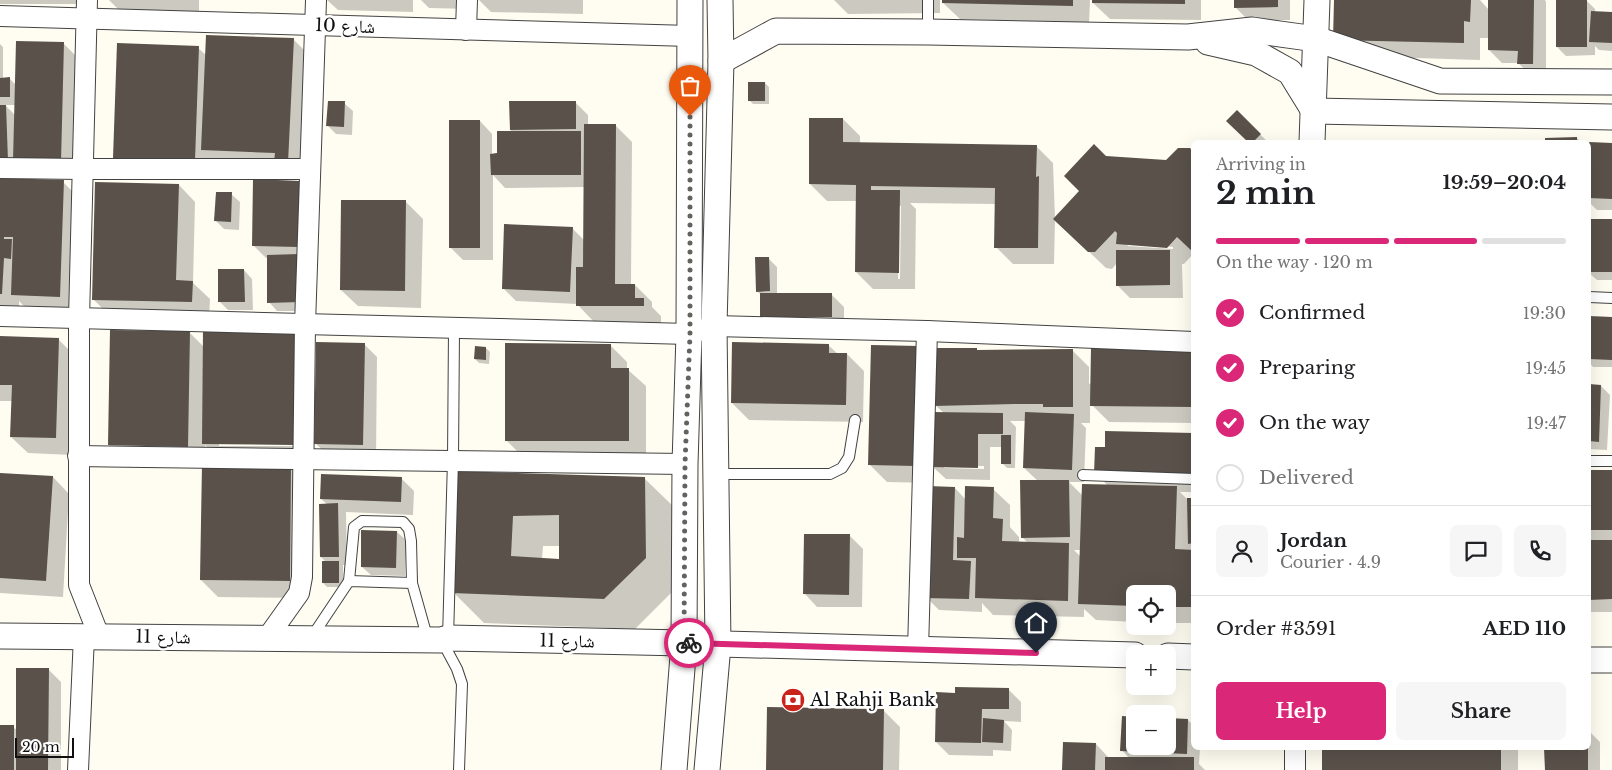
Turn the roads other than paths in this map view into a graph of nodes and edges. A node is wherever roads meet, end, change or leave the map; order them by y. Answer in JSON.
{"nodes":[{"id":1,"x":316,"y":0,"type":"edge"},
{"id":2,"x":467,"y":0,"type":"edge"},
{"id":3,"x":690,"y":0,"type":"edge"},
{"id":4,"x":720,"y":0,"type":"edge"},
{"id":5,"x":928,"y":0,"type":"edge"},
{"id":6,"x":1302,"y":0,"type":"edge"},
{"id":7,"x":1317,"y":0,"type":"edge"},
{"id":8,"x":86,"y":9,"type":"edge"},
{"id":9,"x":0,"y":16,"type":"edge"},
{"id":10,"x":315,"y":25,"type":"junction"},
{"id":11,"x":466,"y":30,"type":"junction"},
{"id":12,"x":928,"y":32,"type":"junction"},
{"id":13,"x":690,"y":36,"type":"junction"},
{"id":14,"x":1188,"y":37,"type":"junction"},
{"id":15,"x":1316,"y":39,"type":"junction"},
{"id":16,"x":721,"y":61,"type":"junction"},
{"id":17,"x":1612,"y":82,"type":"edge"},
{"id":18,"x":1314,"y":111,"type":"junction"},
{"id":19,"x":1612,"y":117,"type":"edge"},
{"id":20,"x":1312,"y":140,"type":"edge"},
{"id":21,"x":0,"y":168,"type":"edge"},
{"id":22,"x":310,"y":169,"type":"junction"},
{"id":23,"x":82,"y":170,"type":"junction"},
{"id":24,"x":1591,"y":297,"type":"edge"},
{"id":25,"x":1612,"y":298,"type":"edge"},
{"id":26,"x":0,"y":316,"type":"edge"},
{"id":27,"x":79,"y":319,"type":"junction"},
{"id":28,"x":305,"y":325,"type":"junction"},
{"id":29,"x":714,"y":326,"type":"junction"},
{"id":30,"x":454,"y":329,"type":"junction"},
{"id":31,"x":927,"y":331,"type":"junction"},
{"id":32,"x":690,"y":334,"type":"junction"},
{"id":33,"x":1191,"y":342,"type":"edge"},
{"id":34,"x":855,"y":420,"type":"dead end"},
{"id":35,"x":78,"y":456,"type":"junction"},
{"id":36,"x":304,"y":460,"type":"junction"},
{"id":37,"x":452,"y":460,"type":"junction"},
{"id":38,"x":1591,"y":461,"type":"edge"},
{"id":39,"x":1612,"y":461,"type":"edge"},
{"id":40,"x":685,"y":464,"type":"junction"},
{"id":41,"x":716,"y":474,"type":"junction"},
{"id":42,"x":1083,"y":476,"type":"dead end"},
{"id":43,"x":1191,"y":479,"type":"edge"},
{"id":44,"x":349,"y":581,"type":"junction"},
{"id":45,"x":412,"y":583,"type":"junction"},
{"id":46,"x":0,"y":636,"type":"edge"},
{"id":47,"x":92,"y":636,"type":"junction"},
{"id":48,"x":267,"y":638,"type":"junction"},
{"id":49,"x":311,"y":638,"type":"junction"},
{"id":50,"x":439,"y":639,"type":"junction"},
{"id":51,"x":684,"y":643,"type":"junction"},
{"id":52,"x":718,"y":645,"type":"junction"},
{"id":53,"x":918,"y":650,"type":"junction"},
{"id":54,"x":1126,"y":655,"type":"edge"},
{"id":55,"x":1176,"y":656,"type":"edge"},
{"id":56,"x":1191,"y":657,"type":"edge"},
{"id":57,"x":1591,"y":660,"type":"edge"},
{"id":58,"x":1612,"y":660,"type":"edge"},
{"id":59,"x":1295,"y":750,"type":"edge"},
{"id":60,"x":78,"y":770,"type":"edge"},
{"id":61,"x":459,"y":770,"type":"edge"},
{"id":62,"x":674,"y":770,"type":"edge"},
{"id":63,"x":707,"y":770,"type":"edge"},
{"id":64,"x":1295,"y":770,"type":"edge"}],
"edges":[{"from":1,"to":10,"type":"street"},
{"from":2,"to":11,"type":"street"},
{"from":3,"to":13,"type":"street"},
{"from":4,"to":16,"type":"street"},
{"from":5,"to":12,"type":"lane"},
{"from":6,"to":15,"type":"street"},
{"from":7,"to":15,"type":"street"},
{"from":8,"to":9,"type":"street","name":"شارع 10"},
{"from":8,"to":10,"type":"street","name":"شارع 10"},
{"from":8,"to":23,"type":"street"},
{"from":10,"to":11,"type":"street","name":"شارع 10"},
{"from":10,"to":22,"type":"street"},
{"from":11,"to":13,"type":"street","name":"شارع 10"},
{"from":12,"to":14,"type":"street"},
{"from":12,"to":16,"type":"street"},
{"from":13,"to":32,"type":"street"},
{"from":14,"to":15,"type":"street"},
{"from":14,"to":18,"type":"street"},
{"from":15,"to":17,"type":"street"},
{"from":15,"to":18,"type":"street"},
{"from":16,"to":29,"type":"street"},
{"from":18,"to":19,"type":"street"},
{"from":18,"to":20,"type":"street"},
{"from":21,"to":23,"type":"street"},
{"from":22,"to":23,"type":"street"},
{"from":22,"to":28,"type":"street"},
{"from":23,"to":27,"type":"street"},
{"from":24,"to":25,"type":"lane"},
{"from":26,"to":27,"type":"street"},
{"from":27,"to":28,"type":"street"},
{"from":27,"to":35,"type":"street"},
{"from":28,"to":30,"type":"street"},
{"from":28,"to":36,"type":"street"},
{"from":29,"to":31,"type":"street"},
{"from":29,"to":32,"type":"street"},
{"from":29,"to":41,"type":"street"},
{"from":30,"to":32,"type":"street"},
{"from":30,"to":37,"type":"lane"},
{"from":31,"to":33,"type":"street"},
{"from":31,"to":53,"type":"street"},
{"from":32,"to":40,"type":"street"},
{"from":34,"to":41,"type":"lane"},
{"from":35,"to":36,"type":"street"},
{"from":35,"to":47,"type":"street"},
{"from":36,"to":37,"type":"street"},
{"from":36,"to":48,"type":"street"},
{"from":37,"to":40,"type":"street"},
{"from":37,"to":50,"type":"lane"},
{"from":38,"to":39,"type":"lane"},
{"from":40,"to":51,"type":"street"},
{"from":41,"to":52,"type":"street"},
{"from":42,"to":43,"type":"lane"},
{"from":44,"to":45,"type":"lane"},
{"from":44,"to":45,"type":"lane"},
{"from":44,"to":49,"type":"lane"},
{"from":45,"to":50,"type":"lane"},
{"from":46,"to":47,"type":"street","name":"شارع 11"},
{"from":47,"to":48,"type":"street","name":"شارع 11"},
{"from":47,"to":60,"type":"street"},
{"from":48,"to":49,"type":"street","name":"شارع 11"},
{"from":49,"to":50,"type":"street","name":"شارع 11"},
{"from":50,"to":51,"type":"street","name":"شارع 11"},
{"from":50,"to":61,"type":"lane"},
{"from":51,"to":52,"type":"street","name":"شارع 11"},
{"from":51,"to":62,"type":"street"},
{"from":52,"to":53,"type":"street","name":"شارع 11"},
{"from":52,"to":63,"type":"street"},
{"from":53,"to":54,"type":"street","name":"شارع 11"},
{"from":55,"to":56,"type":"street"},
{"from":57,"to":58,"type":"street"},
{"from":59,"to":64,"type":"street"}]}
